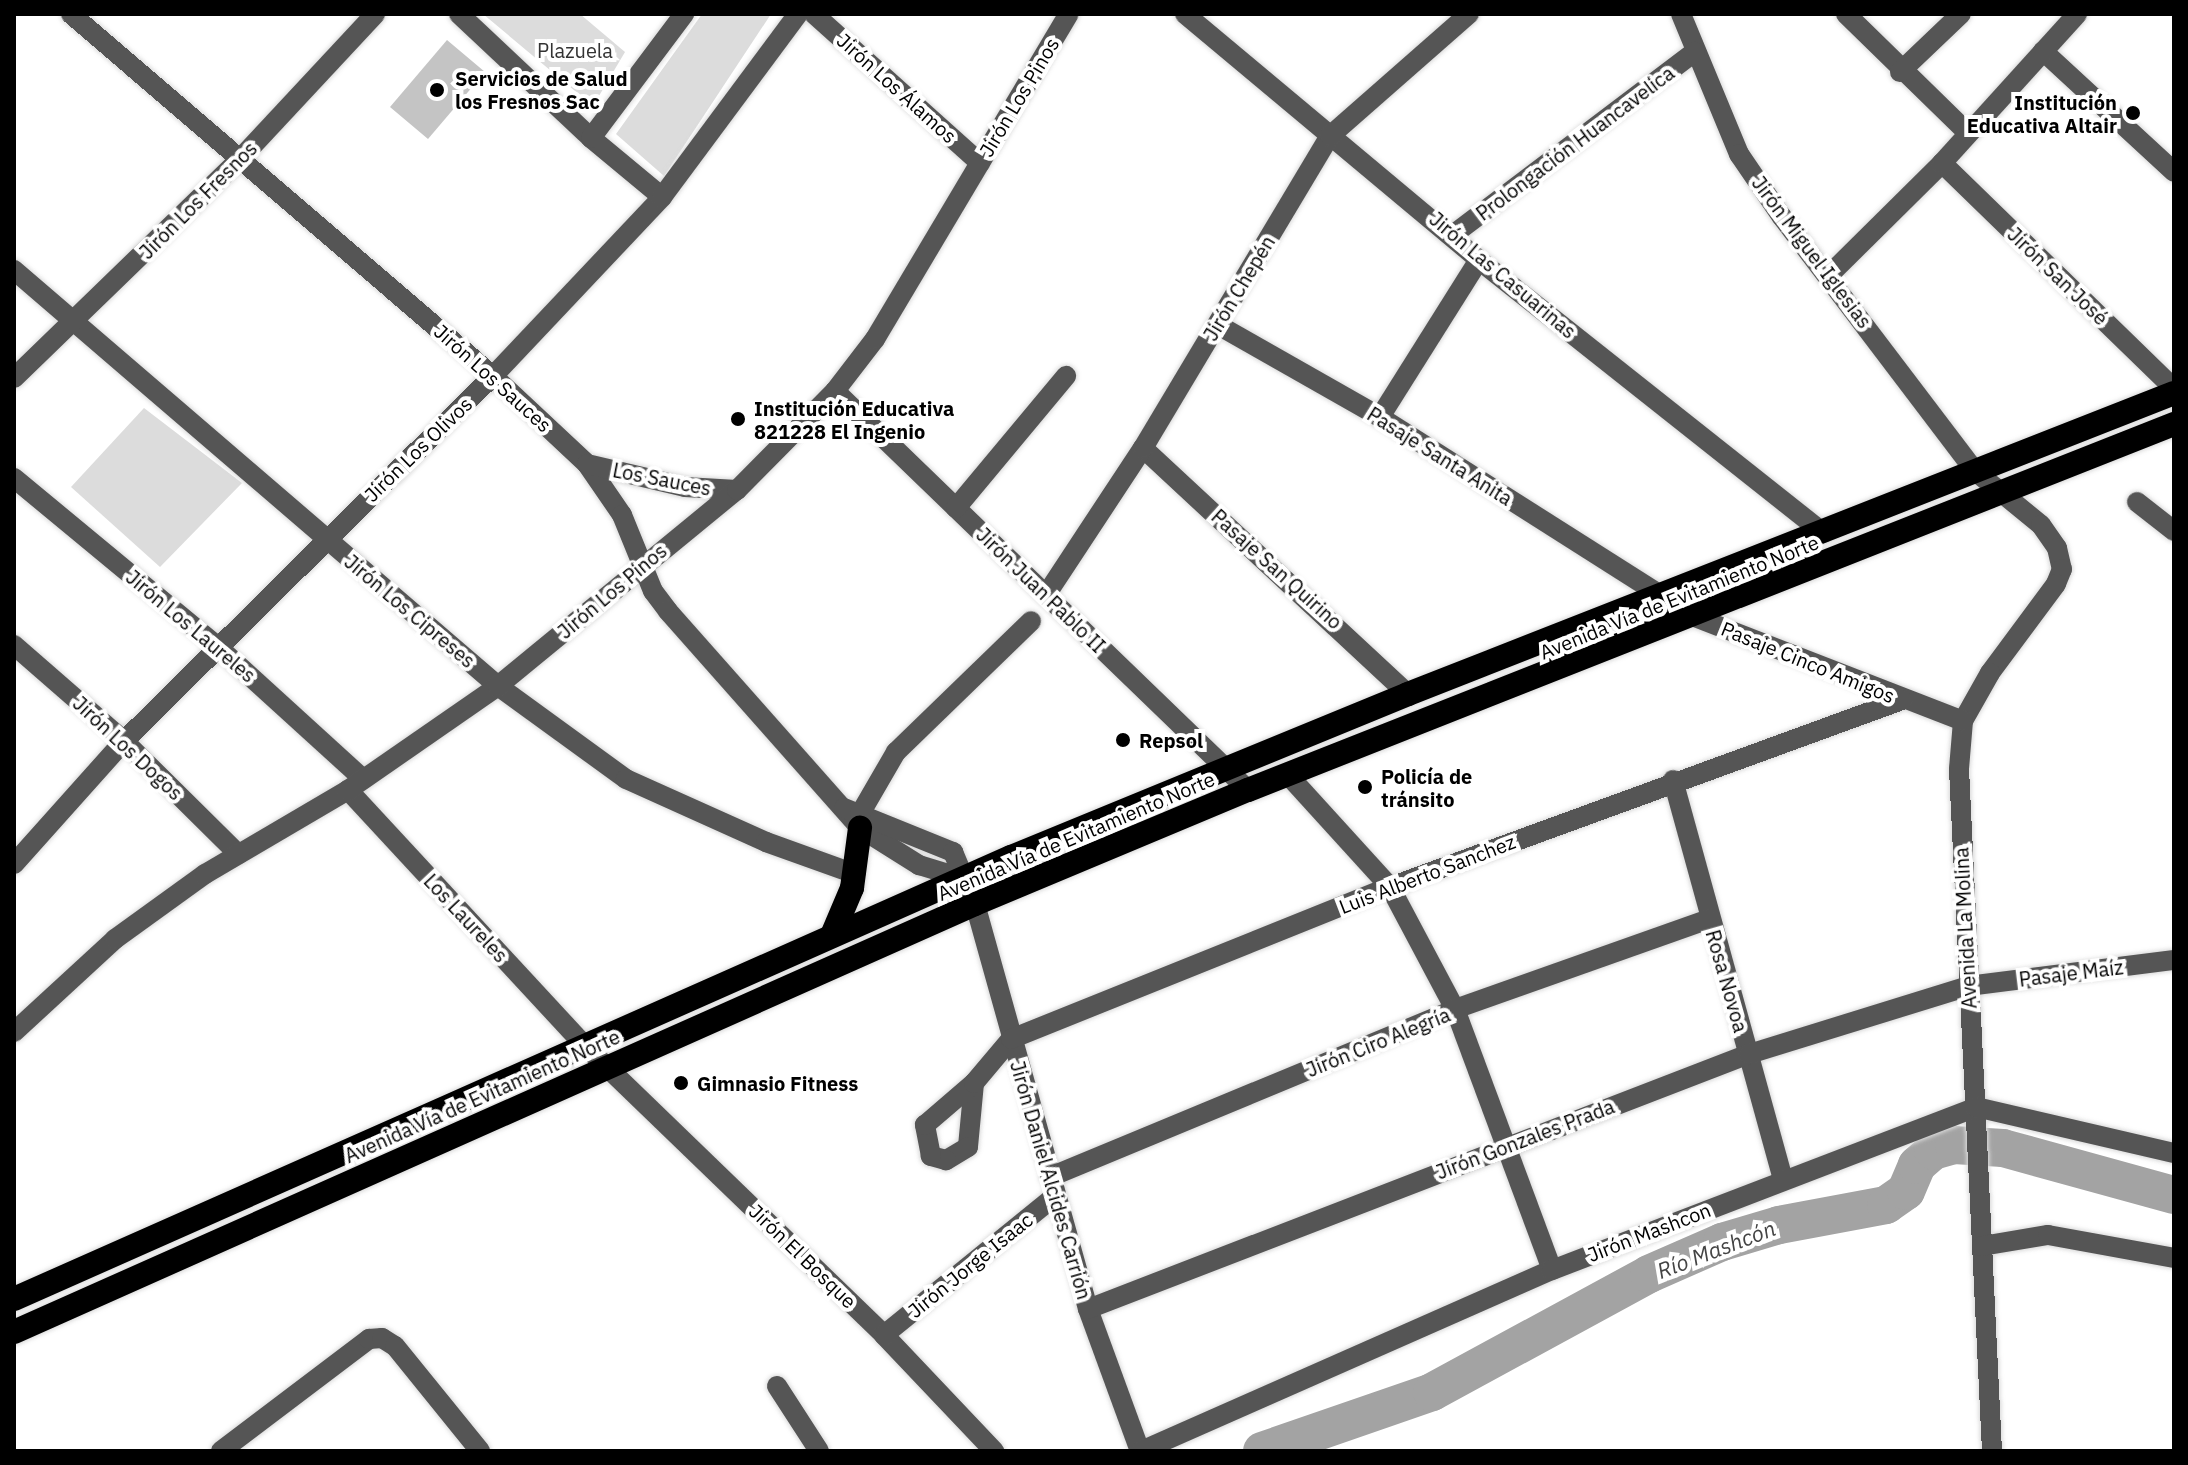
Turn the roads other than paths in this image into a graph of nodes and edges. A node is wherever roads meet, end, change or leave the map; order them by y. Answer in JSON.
{"nodes":[{"id":1,"x":71,"y":14,"type":"edge"},
{"id":2,"x":375,"y":14,"type":"edge"},
{"id":3,"x":459,"y":14,"type":"edge"},
{"id":4,"x":684,"y":14,"type":"edge"},
{"id":5,"x":798,"y":14,"type":"edge"},
{"id":6,"x":814,"y":14,"type":"edge"},
{"id":7,"x":1069,"y":14,"type":"edge"},
{"id":8,"x":1185,"y":14,"type":"edge"},
{"id":9,"x":1469,"y":14,"type":"edge"},
{"id":10,"x":1681,"y":14,"type":"edge"},
{"id":11,"x":1846,"y":14,"type":"edge"},
{"id":12,"x":1961,"y":14,"type":"edge"},
{"id":13,"x":2077,"y":14,"type":"edge"},
{"id":14,"x":2043,"y":51,"type":"junction"},
{"id":15,"x":1695,"y":52,"type":"junction"},
{"id":16,"x":1900,"y":72,"type":"junction"},
{"id":17,"x":1967,"y":132,"type":"junction"},
{"id":18,"x":1330,"y":136,"type":"junction"},
{"id":19,"x":591,"y":138,"type":"junction"},
{"id":20,"x":240,"y":159,"type":"junction"},
{"id":21,"x":980,"y":163,"type":"junction"},
{"id":22,"x":1942,"y":163,"type":"junction"},
{"id":23,"x":2174,"y":172,"type":"edge"},
{"id":24,"x":662,"y":197,"type":"junction"},
{"id":25,"x":1454,"y":234,"type":"junction"},
{"id":26,"x":1479,"y":260,"type":"junction"},
{"id":27,"x":14,"y":270,"type":"edge"},
{"id":28,"x":1829,"y":275,"type":"junction"},
{"id":29,"x":74,"y":324,"type":"junction"},
{"id":30,"x":1218,"y":325,"type":"junction"},
{"id":31,"x":493,"y":376,"type":"junction"},
{"id":32,"x":1066,"y":376,"type":"dead end"},
{"id":33,"x":14,"y":378,"type":"edge"},
{"id":34,"x":835,"y":391,"type":"junction"},
{"id":35,"x":2174,"y":391,"type":"edge"},
{"id":36,"x":1380,"y":417,"type":"junction"},
{"id":37,"x":2174,"y":424,"type":"edge"},
{"id":38,"x":1143,"y":448,"type":"junction"},
{"id":39,"x":587,"y":464,"type":"junction"},
{"id":40,"x":1975,"y":471,"type":"junction"},
{"id":41,"x":14,"y":478,"type":"edge"},
{"id":42,"x":737,"y":490,"type":"junction"},
{"id":43,"x":1999,"y":494,"type":"junction"},
{"id":44,"x":2137,"y":502,"type":"dead end"},
{"id":45,"x":956,"y":508,"type":"junction"},
{"id":46,"x":2174,"y":531,"type":"edge"},
{"id":47,"x":1823,"y":533,"type":"junction"},
{"id":48,"x":326,"y":539,"type":"junction"},
{"id":49,"x":642,"y":566,"type":"junction"},
{"id":50,"x":1046,"y":595,"type":"junction"},
{"id":51,"x":1657,"y":595,"type":"junction"},
{"id":52,"x":1695,"y":617,"type":"junction"},
{"id":53,"x":1031,"y":621,"type":"dead end"},
{"id":54,"x":14,"y":645,"type":"edge"},
{"id":55,"x":218,"y":647,"type":"junction"},
{"id":56,"x":498,"y":686,"type":"junction"},
{"id":57,"x":1408,"y":694,"type":"junction"},
{"id":58,"x":1902,"y":700,"type":"junction"},
{"id":59,"x":1963,"y":721,"type":"junction"},
{"id":60,"x":124,"y":741,"type":"junction"},
{"id":61,"x":1228,"y":771,"type":"junction"},
{"id":62,"x":1288,"y":775,"type":"junction"},
{"id":63,"x":1673,"y":780,"type":"junction"},
{"id":64,"x":355,"y":784,"type":"junction"},
{"id":65,"x":1248,"y":790,"type":"junction"},
{"id":66,"x":860,"y":821,"type":"junction"},
{"id":67,"x":238,"y":854,"type":"junction"},
{"id":68,"x":14,"y":862,"type":"edge"},
{"id":69,"x":855,"y":874,"type":"junction"},
{"id":70,"x":965,"y":879,"type":"junction"},
{"id":71,"x":1390,"y":887,"type":"junction"},
{"id":72,"x":975,"y":904,"type":"junction"},
{"id":73,"x":1709,"y":919,"type":"junction"},
{"id":74,"x":833,"y":933,"type":"junction"},
{"id":75,"x":2174,"y":960,"type":"edge"},
{"id":76,"x":1968,"y":986,"type":"junction"},
{"id":77,"x":692,"y":997,"type":"junction"},
{"id":78,"x":1455,"y":1009,"type":"junction"},
{"id":79,"x":705,"y":1023,"type":"junction"},
{"id":80,"x":14,"y":1032,"type":"edge"},
{"id":81,"x":1011,"y":1039,"type":"junction"},
{"id":82,"x":584,"y":1045,"type":"junction"},
{"id":83,"x":1749,"y":1054,"type":"junction"},
{"id":84,"x":607,"y":1066,"type":"junction"},
{"id":85,"x":974,"y":1083,"type":"dead end"},
{"id":86,"x":1977,"y":1118,"type":"junction"},
{"id":87,"x":1506,"y":1145,"type":"junction"},
{"id":88,"x":2174,"y":1153,"type":"edge"},
{"id":89,"x":1783,"y":1180,"type":"junction"},
{"id":90,"x":1053,"y":1186,"type":"junction"},
{"id":91,"x":1982,"y":1246,"type":"junction"},
{"id":92,"x":2174,"y":1258,"type":"edge"},
{"id":93,"x":1552,"y":1270,"type":"junction"},
{"id":94,"x":14,"y":1299,"type":"edge"},
{"id":95,"x":1088,"y":1309,"type":"junction"},
{"id":96,"x":14,"y":1332,"type":"edge"},
{"id":97,"x":884,"y":1335,"type":"junction"},
{"id":98,"x":777,"y":1386,"type":"dead end"},
{"id":99,"x":221,"y":1451,"type":"edge"},
{"id":100,"x":480,"y":1451,"type":"edge"},
{"id":101,"x":819,"y":1451,"type":"edge"},
{"id":102,"x":994,"y":1451,"type":"edge"},
{"id":103,"x":1141,"y":1451,"type":"edge"},
{"id":104,"x":1992,"y":1451,"type":"edge"}],
"edges":[{"from":1,"to":20,"type":"street","name":"Jirón Los Sauces"},
{"from":2,"to":20,"type":"street","name":"Jirón Los Fresnos"},
{"from":3,"to":19,"type":"street"},
{"from":4,"to":19,"type":"street"},
{"from":5,"to":24,"type":"street","name":"Jirón Los Olivos"},
{"from":6,"to":21,"type":"street","name":"Jirón Los Álamos"},
{"from":7,"to":21,"type":"street","name":"Jirón Los Pinos"},
{"from":8,"to":18,"type":"street","name":"Jirón Las Casuarinas"},
{"from":9,"to":18,"type":"street","name":"Jirón Chepén"},
{"from":10,"to":15,"type":"street","name":"Jirón Miguel Iglesias"},
{"from":11,"to":16,"type":"street"},
{"from":12,"to":16,"type":"street"},
{"from":13,"to":14,"type":"street"},
{"from":14,"to":17,"type":"street"},
{"from":14,"to":23,"type":"street"},
{"from":15,"to":25,"type":"street","name":"Prolongación Huancavelica"},
{"from":15,"to":28,"type":"street","name":"Jirón Miguel Iglesias"},
{"from":16,"to":17,"type":"street"},
{"from":17,"to":22,"type":"street"},
{"from":18,"to":25,"type":"street","name":"Jirón Las Casuarinas"},
{"from":18,"to":30,"type":"street","name":"Jirón Chepén"},
{"from":19,"to":24,"type":"street"},
{"from":20,"to":29,"type":"street","name":"Jirón Los Fresnos"},
{"from":20,"to":31,"type":"street","name":"Jirón Los Sauces"},
{"from":21,"to":34,"type":"street","name":"Jirón Los Pinos"},
{"from":22,"to":28,"type":"street"},
{"from":22,"to":35,"type":"street","name":"Jirón San José"},
{"from":24,"to":31,"type":"street","name":"Jirón Los Olivos"},
{"from":25,"to":26,"type":"street","name":"Jirón Las Casuarinas"},
{"from":26,"to":36,"type":"street"},
{"from":26,"to":47,"type":"street","name":"Jirón Las Casuarinas"},
{"from":27,"to":29,"type":"street","name":"Jirón Los Cipreses"},
{"from":28,"to":40,"type":"street","name":"Jirón Miguel Iglesias"},
{"from":29,"to":33,"type":"street","name":"Jirón Los Fresnos"},
{"from":29,"to":48,"type":"street","name":"Jirón Los Cipreses"},
{"from":30,"to":36,"type":"street","name":"Pasaje Santa Anita"},
{"from":30,"to":38,"type":"street","name":"Jirón Chepén"},
{"from":31,"to":39,"type":"street","name":"Jirón Los Sauces"},
{"from":31,"to":48,"type":"street","name":"Jirón Los Olivos"},
{"from":32,"to":45,"type":"street"},
{"from":34,"to":42,"type":"street","name":"Jirón Los Pinos"},
{"from":34,"to":45,"type":"street","name":"Jirón Juan Pablo II"},
{"from":35,"to":40,"type":"highway","name":"Avenida Vía de Evitamiento Norte"},
{"from":36,"to":51,"type":"street","name":"Pasaje Santa Anita"},
{"from":37,"to":43,"type":"highway","name":"Avenida Vía de Evitamiento Norte"},
{"from":38,"to":50,"type":"street","name":"Jirón Chepén"},
{"from":38,"to":57,"type":"street","name":"Pasaje San Quirino"},
{"from":39,"to":42,"type":"street","name":"Los Sauces"},
{"from":39,"to":49,"type":"street","name":"Jirón Los Sauces"},
{"from":40,"to":43,"type":"street","name":"Avenida La Molina"},
{"from":40,"to":47,"type":"highway","name":"Avenida Vía de Evitamiento Norte"},
{"from":41,"to":55,"type":"street","name":"Jirón Los Laureles"},
{"from":42,"to":49,"type":"street","name":"Jirón Los Pinos"},
{"from":43,"to":52,"type":"highway","name":"Avenida Vía de Evitamiento Norte"},
{"from":43,"to":59,"type":"street","name":"Avenida La Molina"},
{"from":44,"to":46,"type":"street"},
{"from":45,"to":50,"type":"street","name":"Jirón Juan Pablo II"},
{"from":47,"to":51,"type":"highway","name":"Avenida Vía de Evitamiento Norte"},
{"from":48,"to":55,"type":"street","name":"Jirón Los Olivos"},
{"from":48,"to":56,"type":"street","name":"Jirón Los Cipreses"},
{"from":49,"to":56,"type":"street","name":"Jirón Los Pinos"},
{"from":49,"to":66,"type":"street","name":"Jirón Los Sauces"},
{"from":50,"to":61,"type":"street","name":"Jirón Juan Pablo II"},
{"from":51,"to":52,"type":"street","name":"Pasaje Cinco Amigos"},
{"from":51,"to":57,"type":"highway","name":"Avenida Vía de Evitamiento Norte"},
{"from":52,"to":58,"type":"street","name":"Pasaje Cinco Amigos"},
{"from":52,"to":62,"type":"highway","name":"Avenida Vía de Evitamiento Norte"},
{"from":53,"to":66,"type":"street"},
{"from":54,"to":60,"type":"street","name":"Jirón Los Dogos"},
{"from":55,"to":60,"type":"street","name":"Jirón Los Olivos"},
{"from":55,"to":64,"type":"street","name":"Jirón Los Laureles"},
{"from":56,"to":64,"type":"street","name":"Jirón Los Pinos"},
{"from":56,"to":69,"type":"street","name":"Jirón Los Cipreses"},
{"from":57,"to":61,"type":"highway","name":"Avenida Vía de Evitamiento Norte"},
{"from":58,"to":59,"type":"street","name":"Pasaje Cinco Amigos"},
{"from":58,"to":63,"type":"street","name":"Luis Alberto Sanchez"},
{"from":59,"to":76,"type":"street","name":"Avenida La Molina"},
{"from":60,"to":67,"type":"street","name":"Jirón Los Dogos"},
{"from":60,"to":68,"type":"street","name":"Jirón Los Olivos"},
{"from":61,"to":65,"type":"street","name":"Jirón Juan Pablo II"},
{"from":61,"to":70,"type":"highway","name":"Avenida Vía de Evitamiento Norte"},
{"from":62,"to":65,"type":"highway","name":"Avenida Vía de Evitamiento Norte"},
{"from":62,"to":71,"type":"street"},
{"from":63,"to":71,"type":"street","name":"Luis Alberto Sanchez"},
{"from":63,"to":73,"type":"street","name":"Rosa Novoa"},
{"from":64,"to":67,"type":"street","name":"Jirón Los Pinos"},
{"from":64,"to":82,"type":"street","name":"Los Laureles"},
{"from":65,"to":72,"type":"highway","name":"Avenida Vía de Evitamiento Norte"},
{"from":66,"to":69,"type":"highway"},
{"from":66,"to":70,"type":"street","name":"Jirón Los Sauces"},
{"from":67,"to":80,"type":"street","name":"Jirón Los Pinos"},
{"from":69,"to":74,"type":"highway"},
{"from":70,"to":72,"type":"street","name":"Jirón Daniel Alcides Carrión"},
{"from":70,"to":74,"type":"highway","name":"Avenida Vía de Evitamiento Norte"},
{"from":71,"to":78,"type":"street"},
{"from":71,"to":81,"type":"street","name":"Luis Alberto Sanchez"},
{"from":72,"to":79,"type":"highway","name":"Avenida Vía de Evitamiento Norte"},
{"from":72,"to":81,"type":"street","name":"Jirón Daniel Alcides Carrión"},
{"from":73,"to":78,"type":"street","name":"Jirón Ciro Alegría"},
{"from":73,"to":83,"type":"street","name":"Rosa Novoa"},
{"from":74,"to":77,"type":"highway","name":"Avenida Vía de Evitamiento Norte"},
{"from":75,"to":76,"type":"street","name":"Pasaje Maíz"},
{"from":76,"to":83,"type":"street","name":"Jirón Gonzales Prada"},
{"from":76,"to":86,"type":"street","name":"Avenida La Molina"},
{"from":77,"to":79,"type":"highway"},
{"from":77,"to":82,"type":"highway","name":"Avenida Vía de Evitamiento Norte"},
{"from":78,"to":87,"type":"street"},
{"from":78,"to":90,"type":"street","name":"Jirón Ciro Alegría"},
{"from":79,"to":84,"type":"highway","name":"Avenida Vía de Evitamiento Norte"},
{"from":81,"to":85,"type":"street","name":"Luis Alberto Sanchez"},
{"from":81,"to":90,"type":"street","name":"Jirón Daniel Alcides Carrión"},
{"from":82,"to":84,"type":"street","name":"Los Laureles"},
{"from":82,"to":94,"type":"highway","name":"Avenida Vía de Evitamiento Norte"},
{"from":83,"to":87,"type":"street","name":"Jirón Gonzales Prada"},
{"from":83,"to":89,"type":"street","name":"Rosa Novoa"},
{"from":84,"to":96,"type":"highway","name":"Avenida Vía de Evitamiento Norte"},
{"from":84,"to":97,"type":"street","name":"Jirón El Bosque"},
{"from":86,"to":88,"type":"street"},
{"from":86,"to":89,"type":"street","name":"Jirón Mashcon"},
{"from":86,"to":91,"type":"street","name":"Avenida La Molina"},
{"from":87,"to":93,"type":"street"},
{"from":87,"to":95,"type":"street","name":"Jirón Gonzales Prada"},
{"from":89,"to":93,"type":"street","name":"Jirón Mashcon"},
{"from":90,"to":95,"type":"street","name":"Jirón Daniel Alcides Carrión"},
{"from":90,"to":97,"type":"street","name":"Jirón Jorge Isaac"},
{"from":91,"to":92,"type":"street"},
{"from":91,"to":104,"type":"street","name":"Avenida La Molina"},
{"from":93,"to":103,"type":"street","name":"Jirón Mashcon"},
{"from":95,"to":103,"type":"street","name":"Jirón Daniel Alcides Carrión"},
{"from":97,"to":102,"type":"street","name":"Jirón El Bosque"},
{"from":98,"to":101,"type":"street"},
{"from":99,"to":100,"type":"street"}]}
